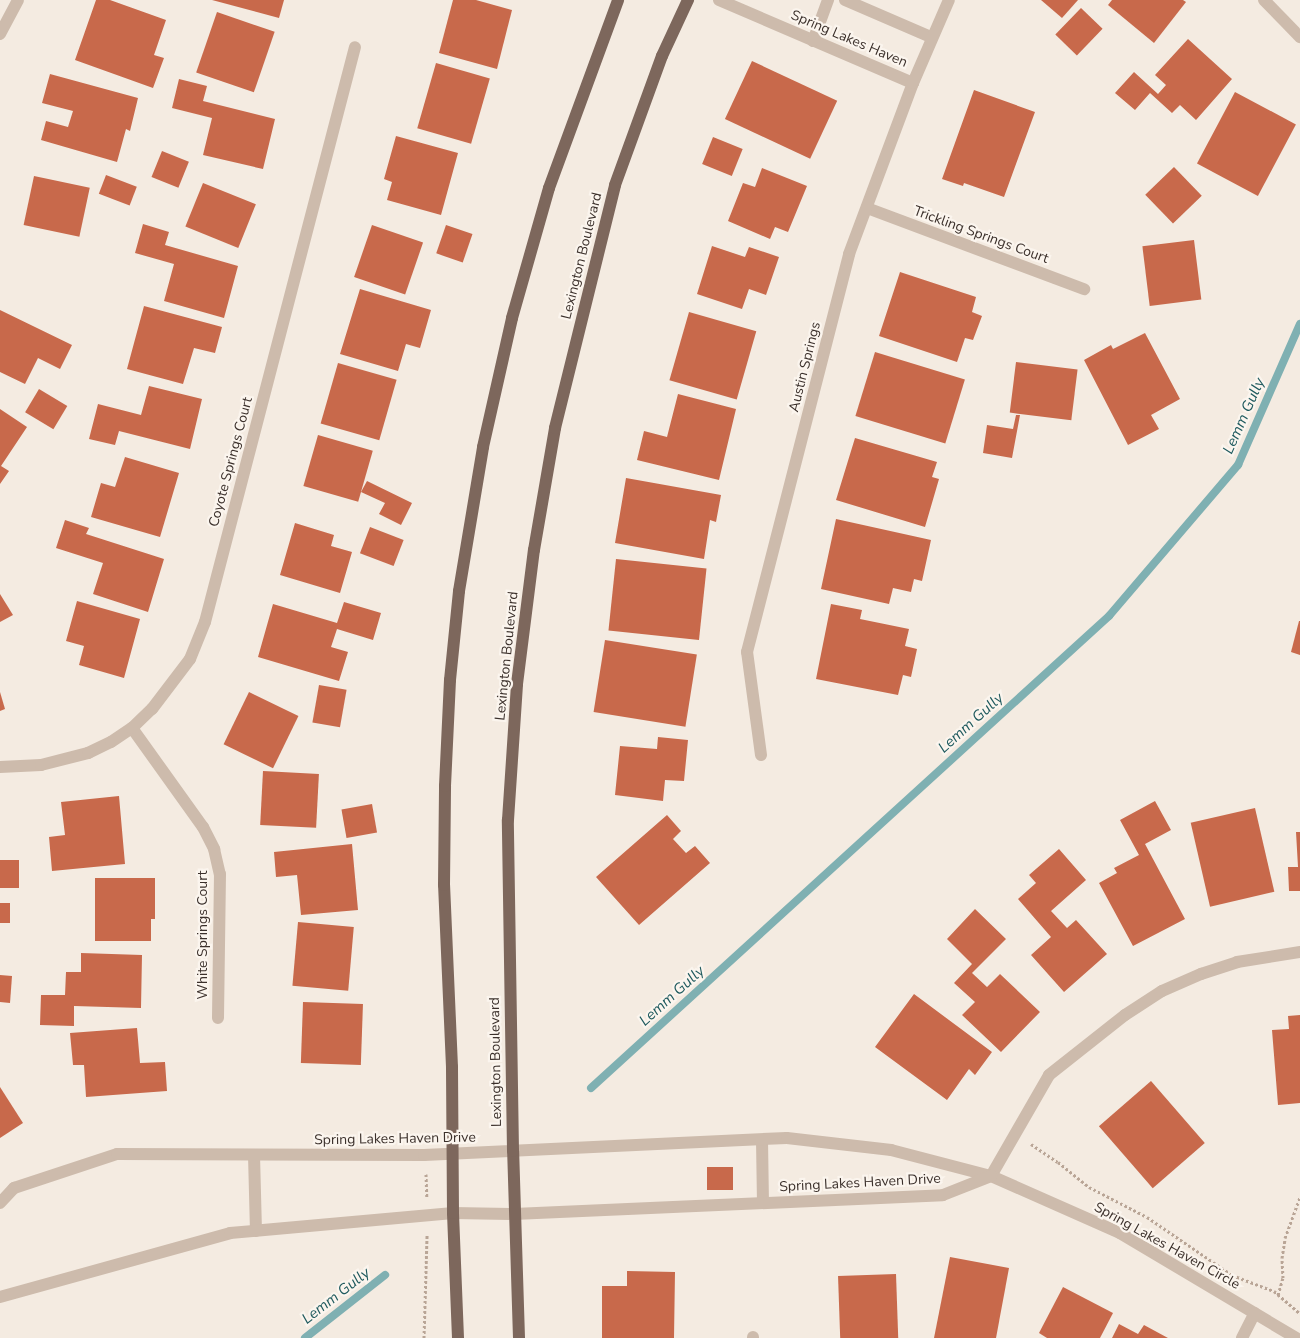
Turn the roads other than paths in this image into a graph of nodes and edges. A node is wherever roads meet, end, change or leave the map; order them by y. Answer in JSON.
{"nodes":[{"id":1,"x":18,"y":0,"type":"edge"},
{"id":2,"x":618,"y":0,"type":"edge"},
{"id":3,"x":688,"y":0,"type":"edge"},
{"id":4,"x":719,"y":0,"type":"edge"},
{"id":5,"x":828,"y":0,"type":"edge"},
{"id":6,"x":845,"y":0,"type":"edge"},
{"id":7,"x":949,"y":0,"type":"edge"},
{"id":8,"x":1264,"y":0,"type":"edge"},
{"id":9,"x":0,"y":34,"type":"edge"},
{"id":10,"x":931,"y":37,"type":"junction"},
{"id":11,"x":1300,"y":37,"type":"edge"},
{"id":12,"x":814,"y":41,"type":"junction"},
{"id":13,"x":355,"y":47,"type":"dead end"},
{"id":14,"x":913,"y":83,"type":"junction"},
{"id":15,"x":867,"y":208,"type":"junction"},
{"id":16,"x":1084,"y":289,"type":"dead end"},
{"id":17,"x":132,"y":728,"type":"junction"},
{"id":18,"x":761,"y":755,"type":"dead end"},
{"id":19,"x":0,"y":767,"type":"edge"},
{"id":20,"x":1300,"y":952,"type":"edge"},
{"id":21,"x":218,"y":1018,"type":"dead end"},
{"id":22,"x":762,"y":1140,"type":"junction"},
{"id":23,"x":512,"y":1151,"type":"junction"},
{"id":24,"x":454,"y":1154,"type":"junction"},
{"id":25,"x":254,"y":1155,"type":"junction"},
{"id":26,"x":991,"y":1176,"type":"junction"},
{"id":27,"x":0,"y":1202,"type":"edge"},
{"id":28,"x":763,"y":1203,"type":"junction"},
{"id":29,"x":453,"y":1213,"type":"junction"},
{"id":30,"x":514,"y":1214,"type":"junction"},
{"id":31,"x":256,"y":1230,"type":"junction"},
{"id":32,"x":0,"y":1297,"type":"edge"},
{"id":33,"x":1255,"y":1313,"type":"junction"},
{"id":34,"x":458,"y":1338,"type":"edge"},
{"id":35,"x":519,"y":1338,"type":"edge"},
{"id":36,"x":1242,"y":1338,"type":"edge"},
{"id":37,"x":1296,"y":1338,"type":"edge"}],
"edges":[{"from":1,"to":9,"type":"street"},
{"from":2,"to":24,"type":"main road"},
{"from":3,"to":23,"type":"main road","name":"Lexington Boulevard"},
{"from":4,"to":12,"type":"street","name":"Spring Lakes Haven"},
{"from":5,"to":12,"type":"street"},
{"from":6,"to":10,"type":"street"},
{"from":7,"to":10,"type":"street","name":"Austin Springs"},
{"from":8,"to":11,"type":"street"},
{"from":10,"to":14,"type":"street","name":"Austin Springs"},
{"from":12,"to":14,"type":"street","name":"Spring Lakes Haven"},
{"from":13,"to":17,"type":"street","name":"Coyote Springs Court"},
{"from":14,"to":15,"type":"street","name":"Austin Springs"},
{"from":15,"to":16,"type":"street","name":"Trickling Springs Court"},
{"from":15,"to":18,"type":"street","name":"Austin Springs"},
{"from":17,"to":19,"type":"street","name":"Coyote Springs Court"},
{"from":17,"to":21,"type":"street","name":"White Springs Court"},
{"from":20,"to":26,"type":"street"},
{"from":22,"to":23,"type":"street","name":"Spring Lakes Haven Drive"},
{"from":22,"to":26,"type":"street","name":"Spring Lakes Haven Drive"},
{"from":22,"to":28,"type":"street"},
{"from":23,"to":24,"type":"street","name":"Spring Lakes Haven Drive"},
{"from":23,"to":30,"type":"main road","name":"Lexington Boulevard"},
{"from":24,"to":25,"type":"street","name":"Spring Lakes Haven Drive"},
{"from":24,"to":29,"type":"main road"},
{"from":25,"to":27,"type":"street","name":"Spring Lakes Haven Drive"},
{"from":25,"to":31,"type":"street"},
{"from":26,"to":28,"type":"street","name":"Spring Lakes Haven Drive"},
{"from":26,"to":33,"type":"street","name":"Spring Lakes Haven Circle"},
{"from":28,"to":30,"type":"street","name":"Spring Lakes Haven Drive"},
{"from":29,"to":30,"type":"street","name":"Spring Lakes Haven Drive"},
{"from":29,"to":31,"type":"street","name":"Spring Lakes Haven Drive"},
{"from":29,"to":34,"type":"main road"},
{"from":30,"to":35,"type":"main road","name":"Lexington Boulevard"},
{"from":31,"to":32,"type":"street","name":"Spring Lakes Haven Drive"},
{"from":33,"to":36,"type":"street"},
{"from":33,"to":37,"type":"street","name":"Spring Lakes Haven Circle"}]}
